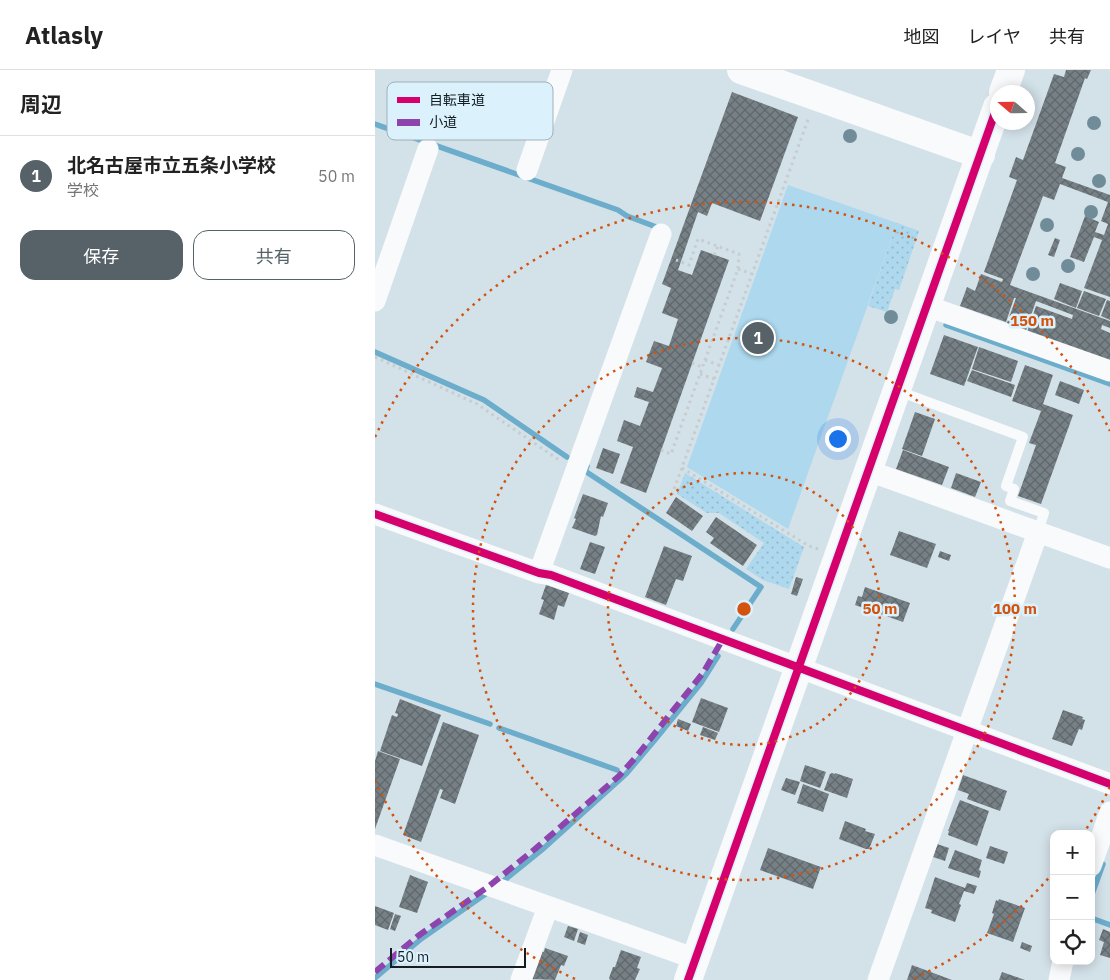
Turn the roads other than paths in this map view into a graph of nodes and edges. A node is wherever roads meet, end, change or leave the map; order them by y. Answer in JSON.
{"nodes":[{"id":1,"x":562,"y":70,"type":"edge"},
{"id":2,"x":741,"y":70,"type":"edge"},
{"id":3,"x":1011,"y":70,"type":"edge"},
{"id":4,"x":1006,"y":85,"type":"edge"},
{"id":5,"x":553,"y":96,"type":"edge"},
{"id":6,"x":990,"y":129,"type":"edge"},
{"id":7,"x":538,"y":140,"type":"edge"},
{"id":8,"x":428,"y":149,"type":"dead end"},
{"id":9,"x":981,"y":155,"type":"junction"},
{"id":10,"x":527,"y":170,"type":"dead end"},
{"id":11,"x":661,"y":234,"type":"dead end"},
{"id":12,"x":375,"y":301,"type":"edge"},
{"id":13,"x":927,"y":306,"type":"junction"},
{"id":14,"x":1110,"y":371,"type":"edge"},
{"id":15,"x":897,"y":391,"type":"junction"},
{"id":16,"x":869,"y":471,"type":"junction"},
{"id":17,"x":375,"y":514,"type":"edge"},
{"id":18,"x":1038,"y":532,"type":"junction"},
{"id":19,"x":1110,"y":558,"type":"edge"},
{"id":20,"x":539,"y":573,"type":"junction"},
{"id":21,"x":799,"y":667,"type":"junction"},
{"id":22,"x":967,"y":730,"type":"junction"},
{"id":23,"x":1110,"y":784,"type":"edge"},
{"id":24,"x":1110,"y":812,"type":"edge"},
{"id":25,"x":375,"y":846,"type":"edge"},
{"id":26,"x":1095,"y":855,"type":"edge"},
{"id":27,"x":548,"y":906,"type":"junction"},
{"id":28,"x":1062,"y":965,"type":"edge"},
{"id":29,"x":692,"y":970,"type":"edge"},
{"id":30,"x":521,"y":980,"type":"edge"},
{"id":31,"x":879,"y":980,"type":"edge"},
{"id":32,"x":1059,"y":980,"type":"edge"}],
"edges":[{"from":1,"to":5,"type":"street"},
{"from":2,"to":9,"type":"street"},
{"from":3,"to":4,"type":"street"},
{"from":6,"to":9,"type":"street"},
{"from":7,"to":10,"type":"street"},
{"from":8,"to":12,"type":"street"},
{"from":9,"to":13,"type":"street"},
{"from":11,"to":20,"type":"street"},
{"from":13,"to":14,"type":"street"},
{"from":13,"to":15,"type":"street"},
{"from":15,"to":16,"type":"street"},
{"from":15,"to":18,"type":"lane"},
{"from":16,"to":18,"type":"street"},
{"from":16,"to":21,"type":"street"},
{"from":17,"to":20,"type":"street"},
{"from":18,"to":19,"type":"street"},
{"from":18,"to":22,"type":"street"},
{"from":20,"to":21,"type":"street"},
{"from":21,"to":22,"type":"street"},
{"from":21,"to":29,"type":"street"},
{"from":22,"to":23,"type":"street"},
{"from":22,"to":31,"type":"street"},
{"from":24,"to":26,"type":"street"},
{"from":25,"to":27,"type":"street"},
{"from":27,"to":29,"type":"street"},
{"from":27,"to":30,"type":"street"},
{"from":28,"to":32,"type":"street"}]}
